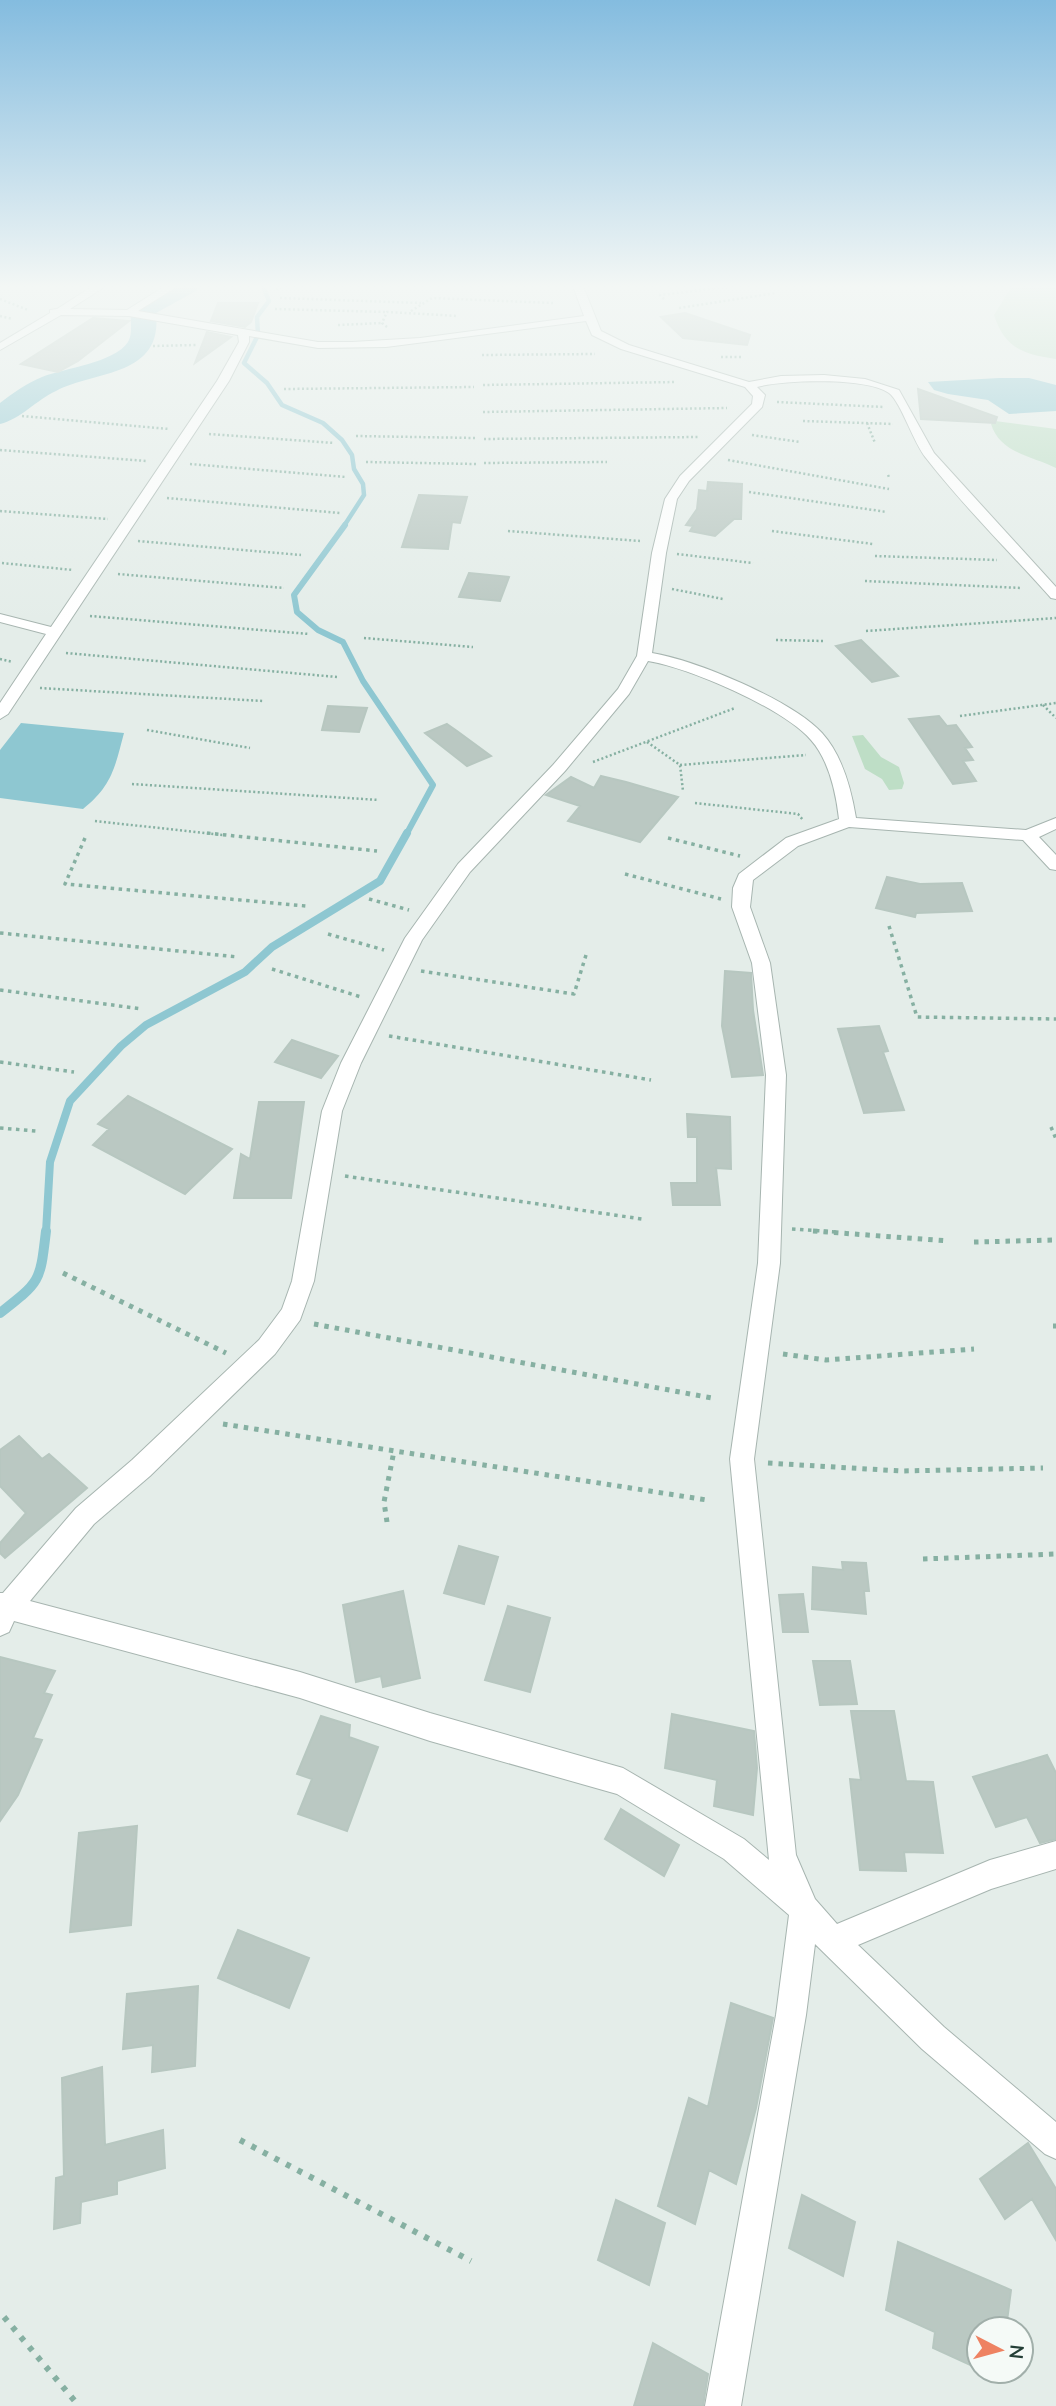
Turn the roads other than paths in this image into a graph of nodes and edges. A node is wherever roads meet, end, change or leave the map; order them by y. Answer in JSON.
{"nodes":[{"id":1,"x":211,"y":398,"type":"edge"},
{"id":2,"x":759,"y":398,"type":"edge"},
{"id":3,"x":898,"y":398,"type":"edge"},
{"id":4,"x":1056,"y":595,"type":"edge"},
{"id":5,"x":0,"y":618,"type":"edge"},
{"id":6,"x":54,"y":632,"type":"junction"},
{"id":7,"x":644,"y":656,"type":"junction"},
{"id":8,"x":0,"y":714,"type":"edge"},
{"id":9,"x":848,"y":822,"type":"junction"},
{"id":10,"x":1056,"y":823,"type":"edge"},
{"id":11,"x":1028,"y":835,"type":"junction"},
{"id":12,"x":1056,"y":865,"type":"edge"},
{"id":13,"x":3,"y":1612,"type":"edge"},
{"id":14,"x":1056,"y":1855,"type":"edge"},
{"id":15,"x":805,"y":1909,"type":"junction"},
{"id":16,"x":832,"y":1941,"type":"junction"},
{"id":17,"x":1056,"y":2143,"type":"edge"},
{"id":18,"x":723,"y":2406,"type":"edge"}],
"edges":[{"from":1,"to":6,"type":"street"},
{"from":2,"to":7,"type":"street"},
{"from":3,"to":4,"type":"street"},
{"from":5,"to":6,"type":"street"},
{"from":6,"to":8,"type":"street"},
{"from":7,"to":9,"type":"street"},
{"from":7,"to":13,"type":"street"},
{"from":9,"to":11,"type":"street"},
{"from":9,"to":15,"type":"street"},
{"from":10,"to":11,"type":"street"},
{"from":11,"to":12,"type":"street"},
{"from":13,"to":15,"type":"street"},
{"from":14,"to":16,"type":"street"},
{"from":15,"to":16,"type":"street"},
{"from":15,"to":18,"type":"street"},
{"from":16,"to":17,"type":"street"}]}
